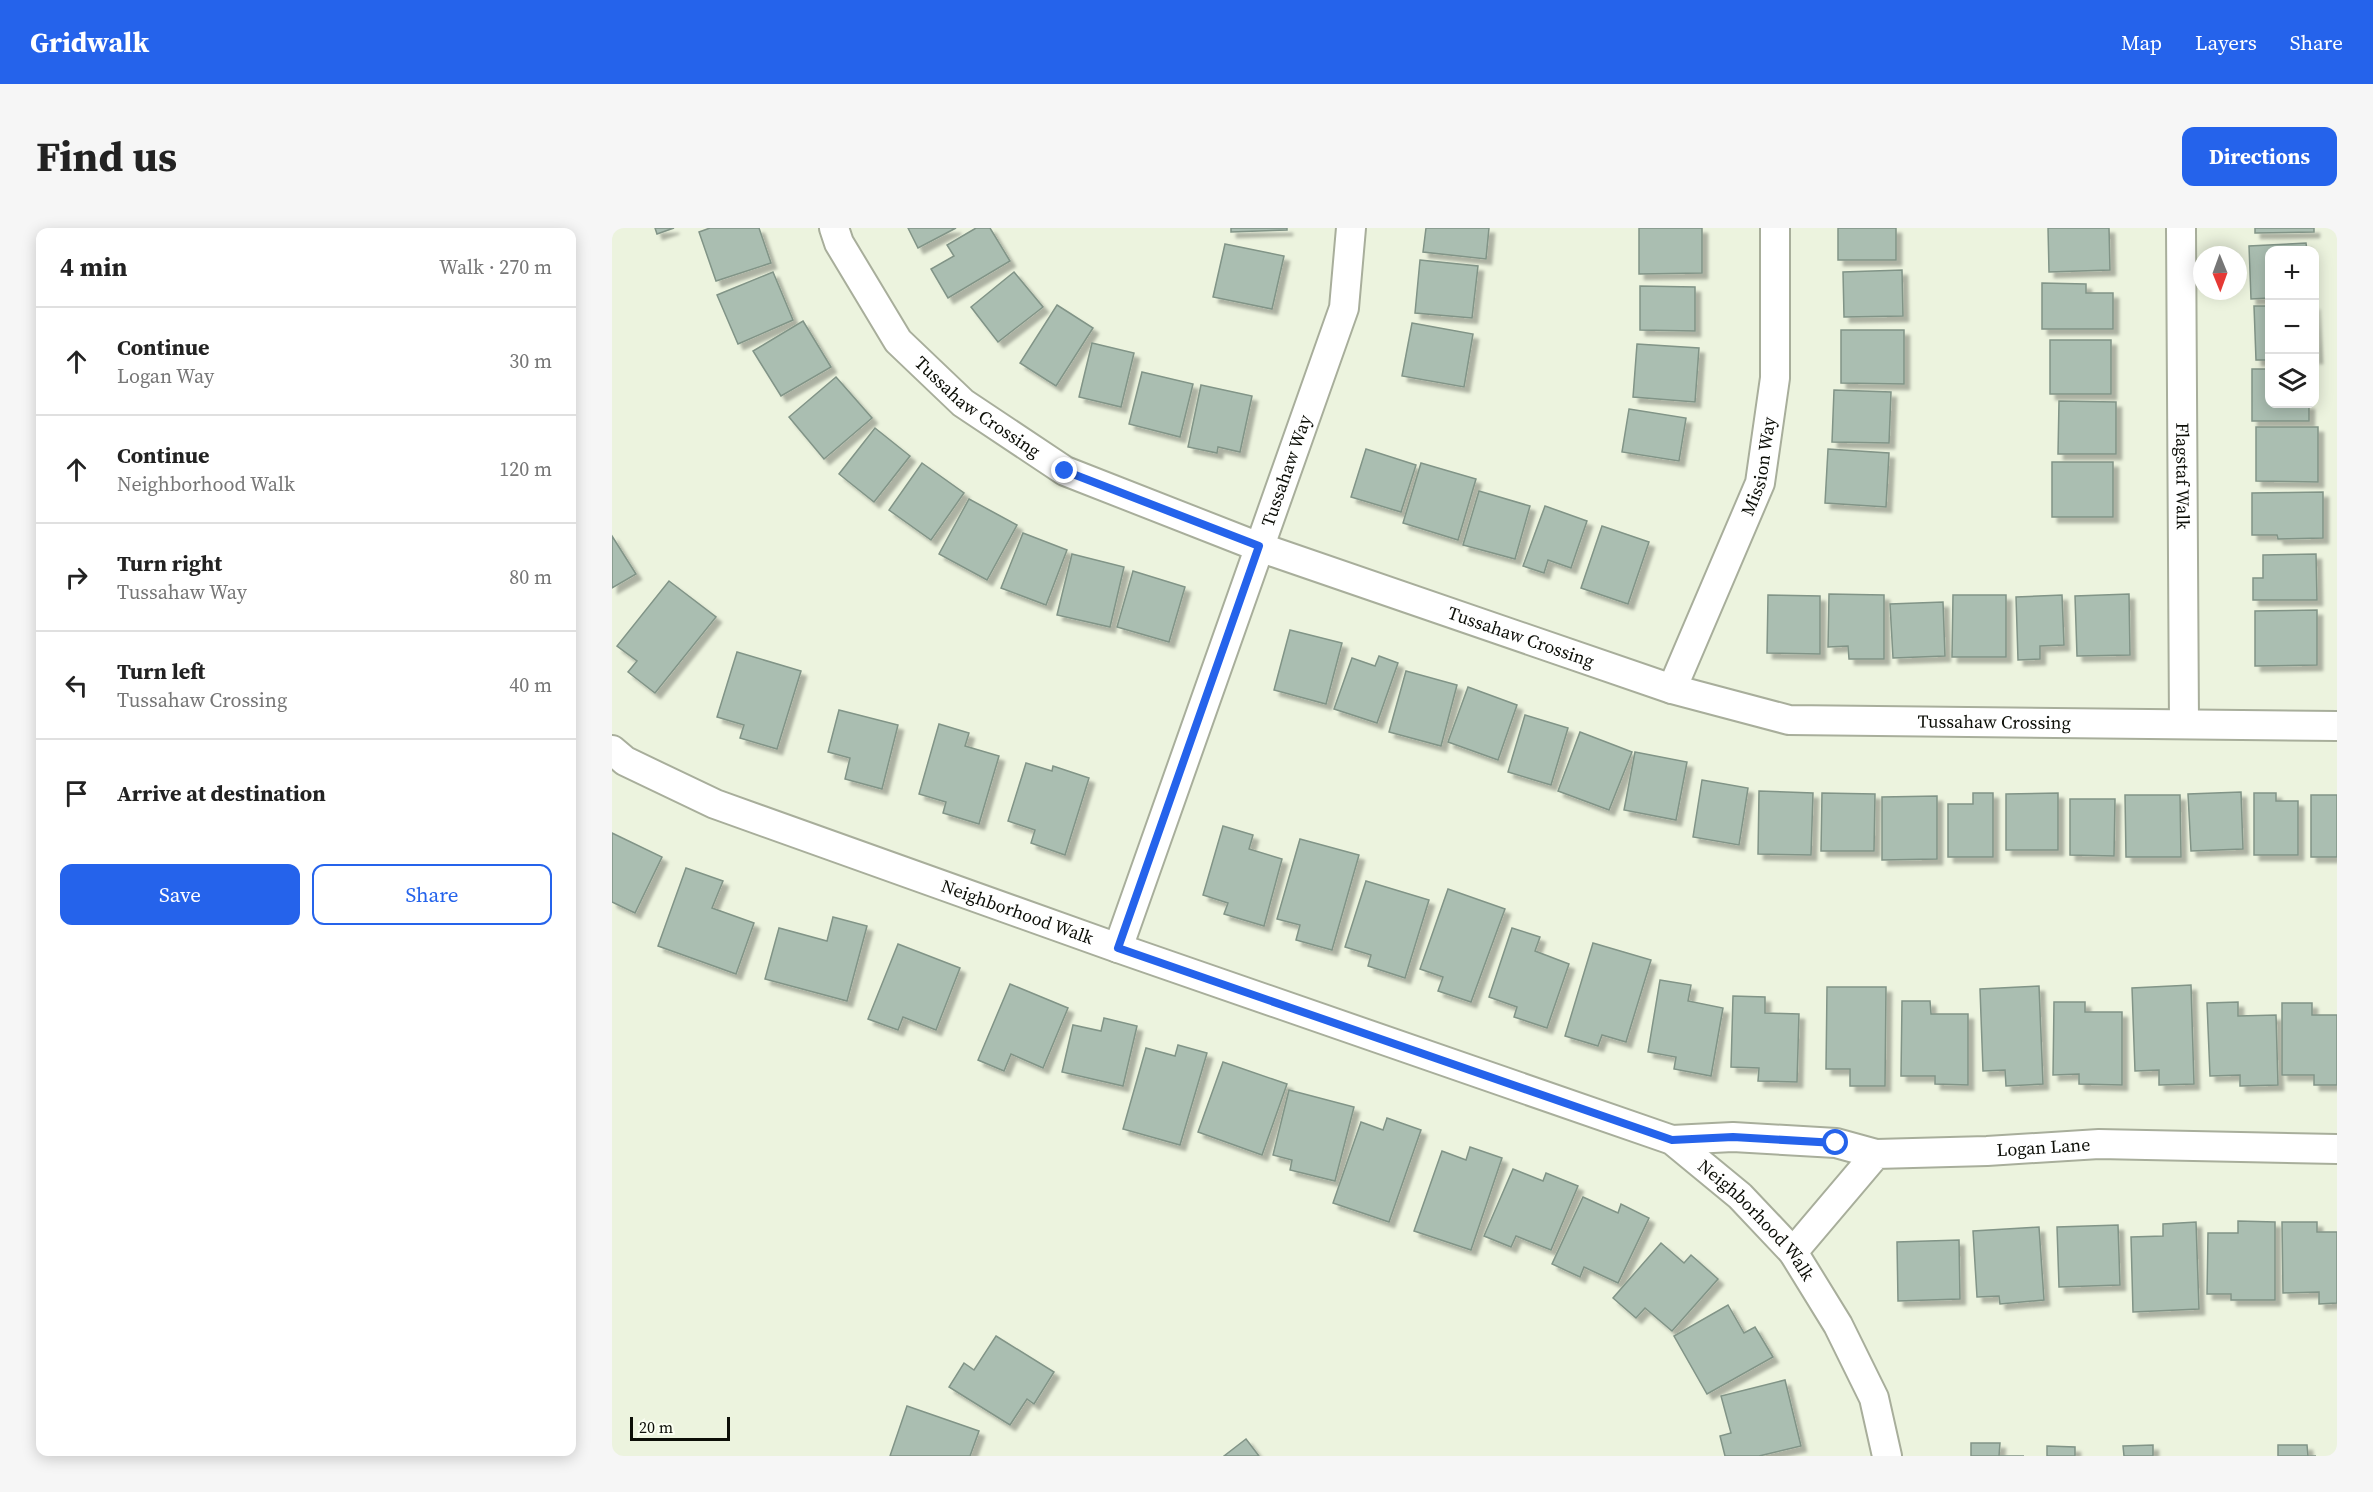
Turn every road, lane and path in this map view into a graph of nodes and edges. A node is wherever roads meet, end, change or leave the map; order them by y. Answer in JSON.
{"nodes":[{"id":1,"x":834,"y":228,"type":"edge"},
{"id":2,"x":1351,"y":228,"type":"edge"},
{"id":3,"x":1775,"y":228,"type":"edge"},
{"id":4,"x":2181,"y":228,"type":"edge"},
{"id":5,"x":1259,"y":546,"type":"junction"},
{"id":6,"x":1672,"y":689,"type":"junction"},
{"id":7,"x":2184,"y":723,"type":"junction"},
{"id":8,"x":2337,"y":726,"type":"edge"},
{"id":9,"x":612,"y":750,"type":"edge"},
{"id":10,"x":1118,"y":948,"type":"junction"},
{"id":11,"x":1672,"y":1140,"type":"junction"},
{"id":12,"x":2337,"y":1149,"type":"edge"},
{"id":13,"x":1876,"y":1154,"type":"junction"},
{"id":14,"x":1793,"y":1252,"type":"junction"},
{"id":15,"x":1887,"y":1456,"type":"edge"}],
"edges":[{"from":1,"to":5,"type":"street","name":"Tussahaw Crossing"},
{"from":2,"to":5,"type":"street","name":"Tussahaw Way"},
{"from":3,"to":6,"type":"street","name":"Mission Way"},
{"from":4,"to":7,"type":"street","name":"Flagstaf Walk"},
{"from":5,"to":6,"type":"street","name":"Tussahaw Crossing"},
{"from":5,"to":10,"type":"street","name":"Tussahaw Way"},
{"from":6,"to":7,"type":"street","name":"Tussahaw Crossing"},
{"from":7,"to":8,"type":"street","name":"Tussahaw Crossing"},
{"from":9,"to":10,"type":"street","name":"Neighborhood Walk"},
{"from":10,"to":11,"type":"street","name":"Neighborhood Walk"},
{"from":11,"to":13,"type":"street","name":"Logan Lane"},
{"from":11,"to":14,"type":"street","name":"Neighborhood Walk"},
{"from":12,"to":13,"type":"street","name":"Logan Lane"},
{"from":13,"to":14,"type":"street"},
{"from":14,"to":15,"type":"street","name":"Neighborhood Walk"}]}
